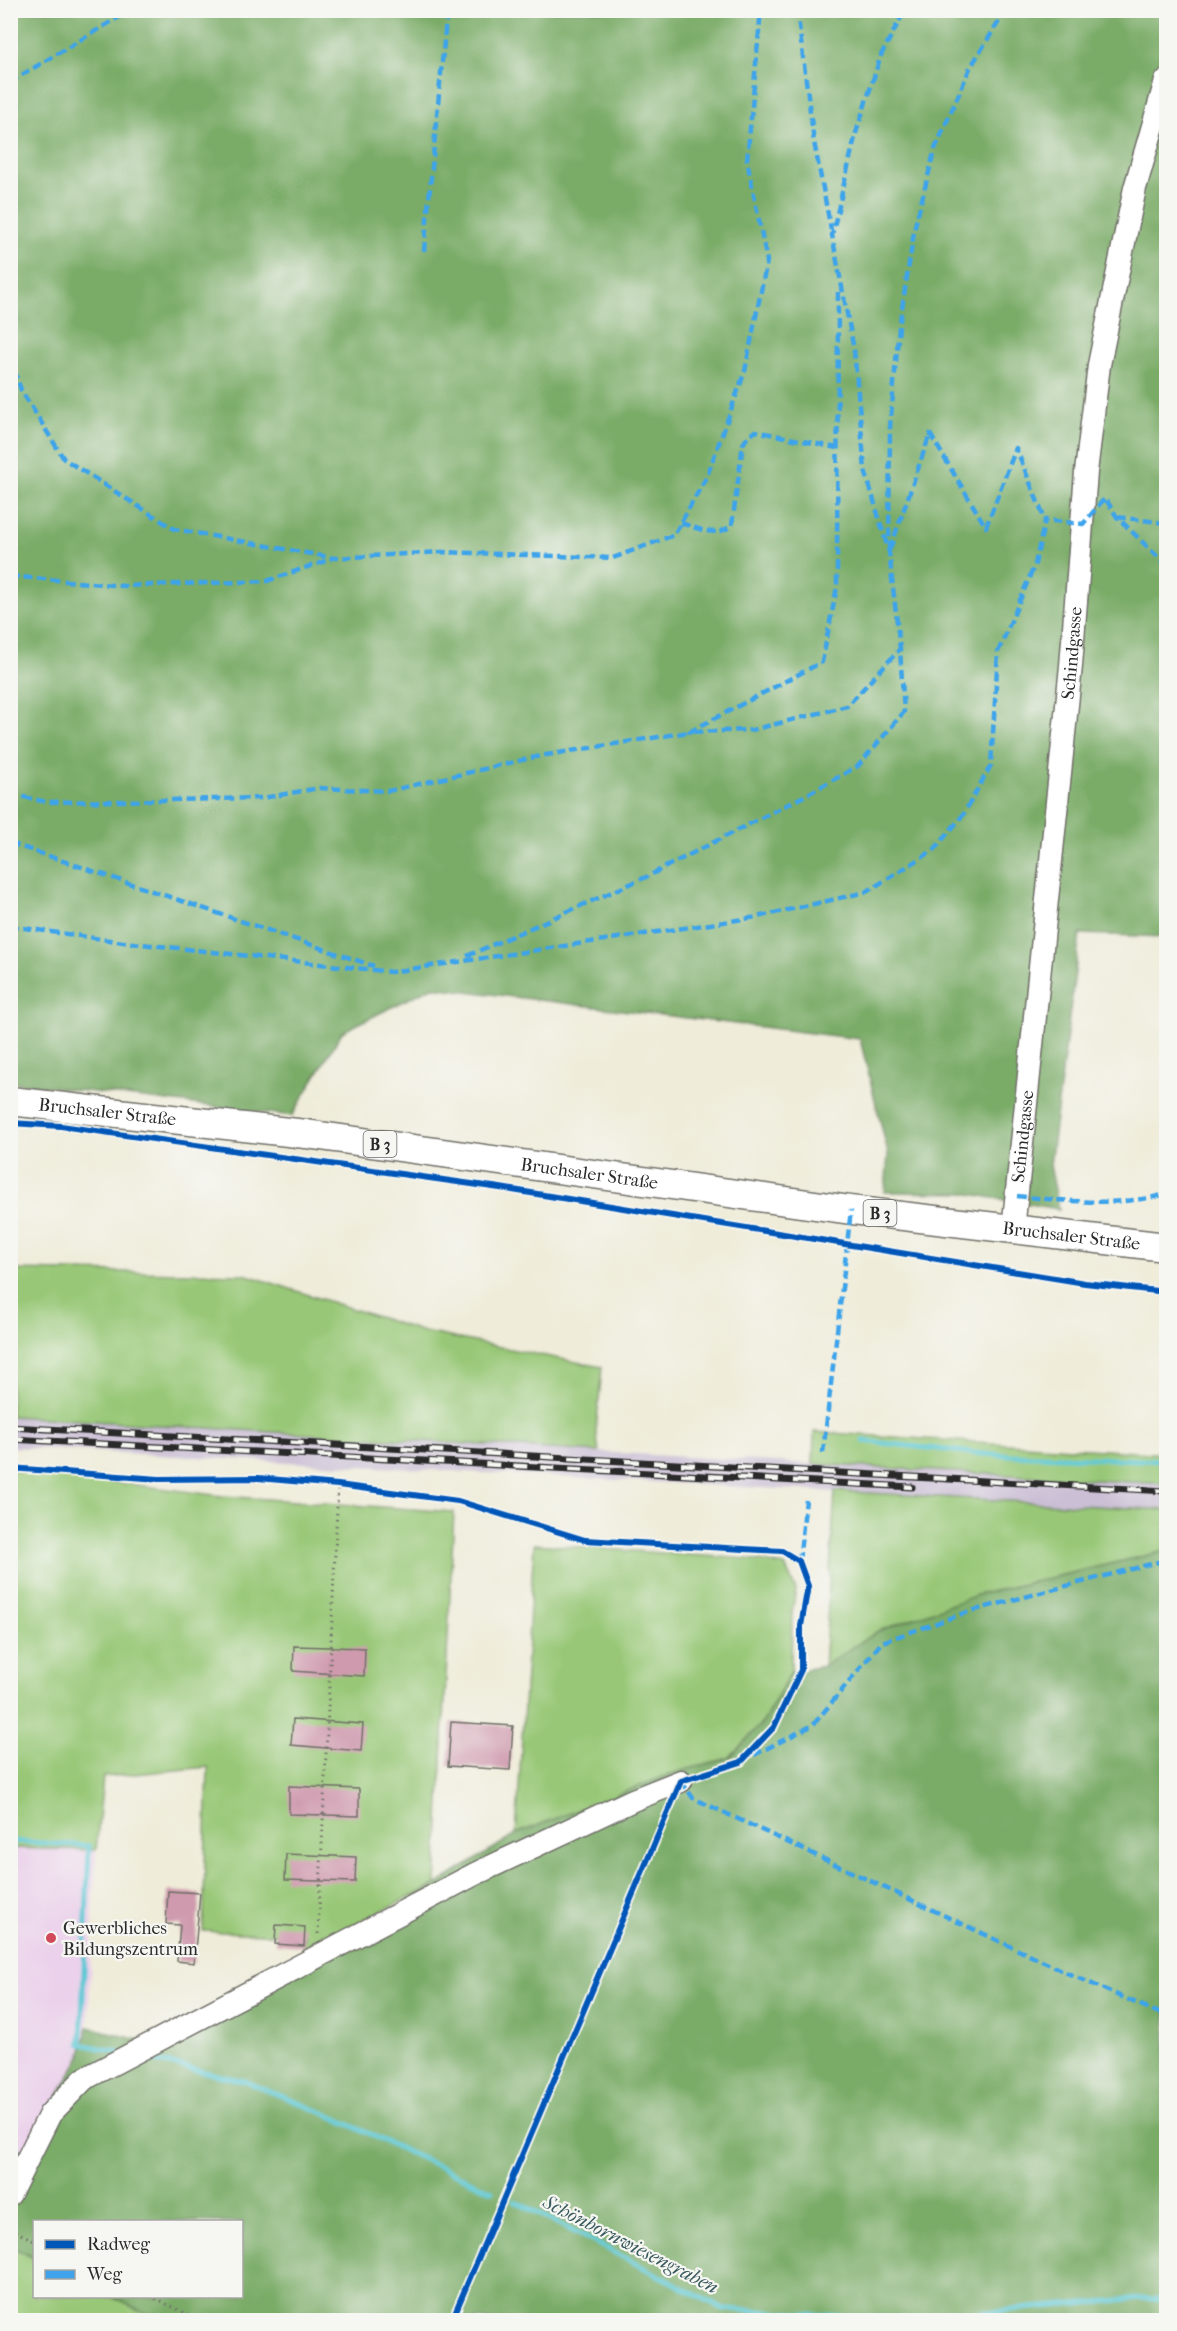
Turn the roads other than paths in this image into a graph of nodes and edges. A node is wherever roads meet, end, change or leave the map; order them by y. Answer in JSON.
{"nodes":[{"id":1,"x":1167,"y":81,"type":"edge"},
{"id":2,"x":10,"y":1101,"type":"edge"},
{"id":3,"x":1013,"y":1230,"type":"junction"},
{"id":4,"x":1167,"y":1247,"type":"edge"},
{"id":5,"x":681,"y":1781,"type":"dead end"},
{"id":6,"x":10,"y":2194,"type":"edge"}],
"edges":[{"from":1,"to":3,"type":"street","name":"Schindgasse"},
{"from":2,"to":3,"type":"main road","name":"Bruchsaler Straße","number":"B 3"},
{"from":3,"to":4,"type":"main road","name":"Bruchsaler Straße","number":"B 3"},
{"from":5,"to":6,"type":"street"}]}
